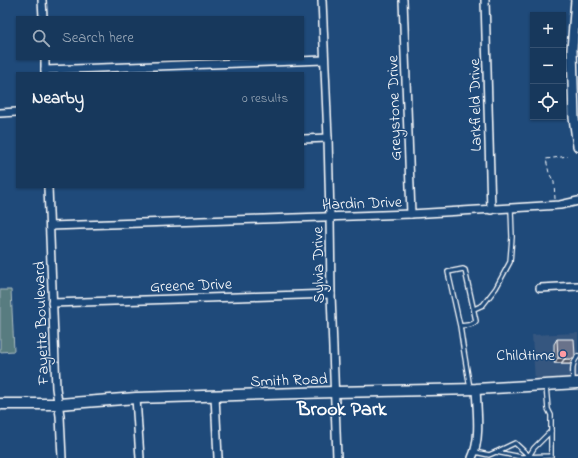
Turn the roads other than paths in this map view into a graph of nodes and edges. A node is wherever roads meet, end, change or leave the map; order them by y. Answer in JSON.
{"nodes":[{"id":1,"x":42,"y":0,"type":"edge"},
{"id":2,"x":322,"y":0,"type":"edge"},
{"id":3,"x":403,"y":0,"type":"edge"},
{"id":4,"x":486,"y":0,"type":"edge"},
{"id":5,"x":576,"y":0,"type":"edge"},
{"id":6,"x":43,"y":16,"type":"edge"},
{"id":7,"x":575,"y":50,"type":"edge"},
{"id":8,"x":45,"y":60,"type":"edge"},
{"id":9,"x":324,"y":60,"type":"junction"},
{"id":10,"x":45,"y":72,"type":"edge"},
{"id":11,"x":16,"y":112,"type":"edge"},
{"id":12,"x":0,"y":113,"type":"edge"},
{"id":13,"x":576,"y":118,"type":"edge"},
{"id":14,"x":328,"y":138,"type":"junction"},
{"id":15,"x":304,"y":139,"type":"edge"},
{"id":16,"x":578,"y":146,"type":"edge"},
{"id":17,"x":48,"y":188,"type":"edge"},
{"id":18,"x":578,"y":201,"type":"edge"},
{"id":19,"x":511,"y":209,"type":"junction"},
{"id":20,"x":491,"y":210,"type":"junction"},
{"id":21,"x":411,"y":214,"type":"junction"},
{"id":22,"x":330,"y":217,"type":"junction"},
{"id":23,"x":50,"y":226,"type":"junction"},
{"id":24,"x":578,"y":286,"type":"edge"},
{"id":25,"x":540,"y":288,"type":"dead end"},
{"id":26,"x":331,"y":294,"type":"junction"},
{"id":27,"x":52,"y":303,"type":"junction"},
{"id":28,"x":474,"y":308,"type":"junction"},
{"id":29,"x":460,"y":326,"type":"junction"},
{"id":30,"x":578,"y":356,"type":"edge"},
{"id":31,"x":576,"y":383,"type":"edge"},
{"id":32,"x":546,"y":385,"type":"junction"},
{"id":33,"x":473,"y":389,"type":"junction"},
{"id":34,"x":335,"y":392,"type":"junction"},
{"id":35,"x":215,"y":396,"type":"junction"},
{"id":36,"x":136,"y":398,"type":"junction"},
{"id":37,"x":0,"y":404,"type":"edge"},
{"id":38,"x":59,"y":404,"type":"junction"},
{"id":39,"x":551,"y":431,"type":"junction"},
{"id":40,"x":496,"y":452,"type":"junction"},
{"id":41,"x":473,"y":455,"type":"edge"},
{"id":42,"x":529,"y":456,"type":"junction"},
{"id":43,"x":62,"y":458,"type":"edge"},
{"id":44,"x":140,"y":458,"type":"edge"},
{"id":45,"x":218,"y":458,"type":"edge"},
{"id":46,"x":337,"y":458,"type":"edge"}],
"edges":[{"from":1,"to":6,"type":"street"},
{"from":2,"to":9,"type":"street","name":"Sylvia Drive"},
{"from":3,"to":21,"type":"street","name":"Greystone Drive"},
{"from":4,"to":20,"type":"street","name":"Larkfield Drive"},
{"from":5,"to":7,"type":"street"},
{"from":7,"to":13,"type":"street"},
{"from":8,"to":10,"type":"street"},
{"from":9,"to":10,"type":"street"},
{"from":9,"to":14,"type":"street","name":"Sylvia Drive"},
{"from":11,"to":12,"type":"street"},
{"from":13,"to":16,"type":"street"},
{"from":14,"to":15,"type":"street"},
{"from":14,"to":22,"type":"street","name":"Sylvia Drive"},
{"from":17,"to":23,"type":"street","name":"Fayette Boulevard"},
{"from":18,"to":19,"type":"street","name":"Hardin Drive"},
{"from":19,"to":20,"type":"street","name":"Hardin Drive"},
{"from":19,"to":28,"type":"lane"},
{"from":20,"to":21,"type":"street","name":"Hardin Drive"},
{"from":21,"to":22,"type":"street","name":"Hardin Drive"},
{"from":22,"to":23,"type":"street","name":"Hardin Drive"},
{"from":22,"to":26,"type":"street","name":"Sylvia Drive"},
{"from":23,"to":27,"type":"street","name":"Fayette Boulevard"},
{"from":24,"to":25,"type":"street"},
{"from":26,"to":27,"type":"street","name":"Greene Drive"},
{"from":26,"to":34,"type":"street","name":"Sylvia Drive"},
{"from":27,"to":38,"type":"street","name":"Fayette Boulevard"},
{"from":28,"to":29,"type":"lane"},
{"from":28,"to":29,"type":"lane"},
{"from":29,"to":33,"type":"lane"},
{"from":30,"to":31,"type":"lane"},
{"from":31,"to":32,"type":"main road","name":"Smith Road"},
{"from":32,"to":33,"type":"main road","name":"Smith Road"},
{"from":32,"to":39,"type":"lane"},
{"from":33,"to":34,"type":"main road","name":"Smith Road"},
{"from":33,"to":41,"type":"street"},
{"from":34,"to":35,"type":"main road","name":"Smith Road"},
{"from":34,"to":46,"type":"street","name":"Sylvia Drive"},
{"from":35,"to":36,"type":"main road","name":"Smith Road"},
{"from":35,"to":45,"type":"street"},
{"from":36,"to":38,"type":"main road","name":"Smith Road"},
{"from":36,"to":44,"type":"street"},
{"from":37,"to":38,"type":"main road","name":"Smith Road"},
{"from":38,"to":43,"type":"street","name":"Fayette Boulevard"},
{"from":39,"to":42,"type":"lane"},
{"from":39,"to":42,"type":"lane"},
{"from":40,"to":41,"type":"lane"},
{"from":40,"to":42,"type":"lane"},
{"from":40,"to":42,"type":"lane"}]}
